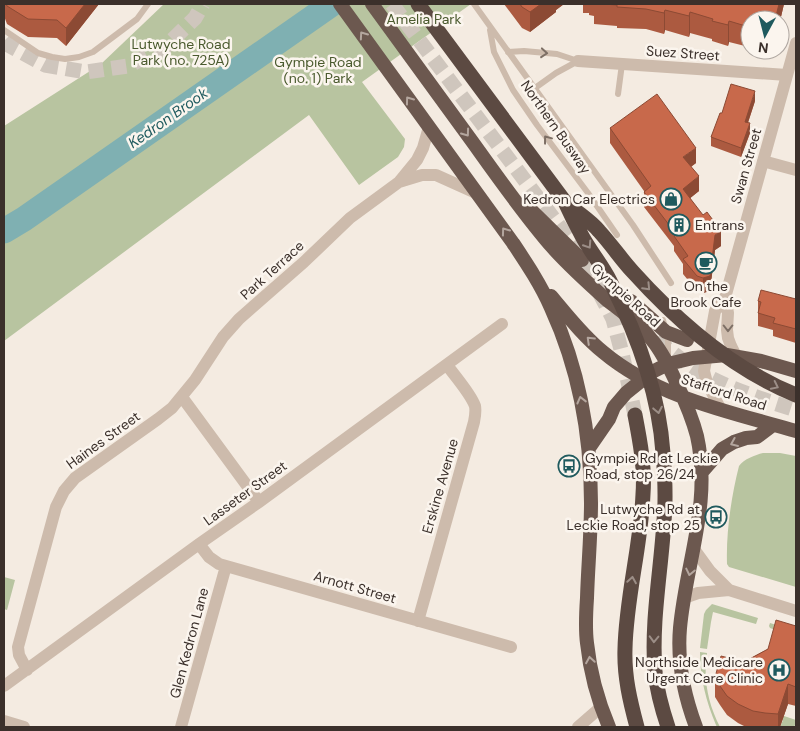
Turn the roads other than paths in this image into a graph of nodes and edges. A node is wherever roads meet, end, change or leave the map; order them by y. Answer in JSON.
{"nodes":[{"id":1,"x":148,"y":4,"type":"edge"},
{"id":2,"x":340,"y":4,"type":"edge"},
{"id":3,"x":372,"y":4,"type":"edge"},
{"id":4,"x":418,"y":4,"type":"edge"},
{"id":5,"x":429,"y":4,"type":"edge"},
{"id":6,"x":474,"y":4,"type":"edge"},
{"id":7,"x":489,"y":26,"type":"junction"},
{"id":8,"x":4,"y":30,"type":"edge"},
{"id":9,"x":447,"y":43,"type":"junction"},
{"id":10,"x":796,"y":43,"type":"edge"},
{"id":11,"x":508,"y":52,"type":"junction"},
{"id":12,"x":578,"y":61,"type":"junction"},
{"id":13,"x":622,"y":64,"type":"junction"},
{"id":14,"x":787,"y":75,"type":"junction"},
{"id":15,"x":535,"y":88,"type":"junction"},
{"id":16,"x":618,"y":94,"type":"dead end"},
{"id":17,"x":429,"y":127,"type":"junction"},
{"id":18,"x":763,"y":161,"type":"junction"},
{"id":19,"x":796,"y":170,"type":"edge"},
{"id":20,"x":399,"y":182,"type":"junction"},
{"id":21,"x":507,"y":190,"type":"junction"},
{"id":22,"x":476,"y":192,"type":"junction"},
{"id":23,"x":565,"y":202,"type":"junction"},
{"id":24,"x":617,"y":235,"type":"dead end"},
{"id":25,"x":582,"y":260,"type":"tunnel mouth"},
{"id":26,"x":532,"y":272,"type":"junction"},
{"id":27,"x":671,"y":283,"type":"dead end"},
{"id":28,"x":725,"y":298,"type":"junction"},
{"id":29,"x":631,"y":301,"type":"dead end"},
{"id":30,"x":502,"y":324,"type":"dead end"},
{"id":31,"x":665,"y":326,"type":"junction"},
{"id":32,"x":687,"y":340,"type":"dead end"},
{"id":33,"x":706,"y":356,"type":"junction"},
{"id":34,"x":736,"y":356,"type":"junction"},
{"id":35,"x":668,"y":364,"type":"junction"},
{"id":36,"x":447,"y":365,"type":"junction"},
{"id":37,"x":796,"y":371,"type":"edge"},
{"id":38,"x":643,"y":379,"type":"junction"},
{"id":39,"x":796,"y":395,"type":"edge"},
{"id":40,"x":182,"y":397,"type":"junction"},
{"id":41,"x":684,"y":398,"type":"junction"},
{"id":42,"x":721,"y":410,"type":"junction"},
{"id":43,"x":635,"y":415,"type":"tunnel mouth"},
{"id":44,"x":773,"y":424,"type":"junction"},
{"id":45,"x":796,"y":431,"type":"edge"},
{"id":46,"x":589,"y":448,"type":"junction"},
{"id":47,"x":702,"y":472,"type":"junction"},
{"id":48,"x":259,"y":502,"type":"junction"},
{"id":49,"x":199,"y":544,"type":"junction"},
{"id":50,"x":694,"y":549,"type":"junction"},
{"id":51,"x":226,"y":566,"type":"junction"},
{"id":52,"x":729,"y":590,"type":"junction"},
{"id":53,"x":684,"y":598,"type":"junction"},
{"id":54,"x":796,"y":610,"type":"edge"},
{"id":55,"x":418,"y":621,"type":"junction"},
{"id":56,"x":511,"y":647,"type":"dead end"},
{"id":57,"x":27,"y":670,"type":"junction"},
{"id":58,"x":4,"y":686,"type":"edge"},
{"id":59,"x":601,"y":708,"type":"junction"},
{"id":60,"x":4,"y":722,"type":"edge"},
{"id":61,"x":24,"y":727,"type":"edge"},
{"id":62,"x":181,"y":727,"type":"edge"},
{"id":63,"x":578,"y":727,"type":"edge"},
{"id":64,"x":609,"y":727,"type":"edge"},
{"id":65,"x":637,"y":727,"type":"edge"},
{"id":66,"x":668,"y":727,"type":"edge"},
{"id":67,"x":696,"y":727,"type":"edge"}],
"edges":[{"from":1,"to":8,"type":"lane"},
{"from":17,"to":2,"type":"highway","one_way":true},
{"from":3,"to":21,"type":"highway","name":"Gympie Road","one_way":true},
{"from":4,"to":9,"type":"highway"},
{"from":5,"to":9,"type":"highway"},
{"from":6,"to":7,"type":"lane","name":"Northern Busway"},
{"from":7,"to":11,"type":"lane","name":"Northern Busway"},
{"from":24,"to":7,"type":"lane","name":"Northern Busway","one_way":true},
{"from":9,"to":23,"type":"highway"},
{"from":10,"to":14,"type":"street","name":"Swan Street"},
{"from":11,"to":12,"type":"lane","one_way":true},
{"from":11,"to":15,"type":"lane","name":"Northern Busway"},
{"from":12,"to":13,"type":"street","name":"Suez Street"},
{"from":12,"to":15,"type":"lane","name":"Northern Busway"},
{"from":13,"to":14,"type":"street","name":"Suez Street"},
{"from":13,"to":16,"type":"lane"},
{"from":14,"to":18,"type":"street","name":"Swan Street"},
{"from":15,"to":27,"type":"lane","name":"Northern Busway"},
{"from":17,"to":20,"type":"street","name":"Park Terrace"},
{"from":17,"to":22,"type":"highway"},
{"from":18,"to":19,"type":"street"},
{"from":18,"to":28,"type":"street","name":"Swan Street"},
{"from":20,"to":22,"type":"street","name":"Park Terrace"},
{"from":20,"to":40,"type":"street","name":"Park Terrace"},
{"from":21,"to":25,"type":"highway"},
{"from":21,"to":35,"type":"highway","name":"Gympie Road"},
{"from":26,"to":22,"type":"highway","one_way":true},
{"from":23,"to":39,"type":"highway","one_way":true},
{"from":23,"to":66,"type":"highway","one_way":true},
{"from":38,"to":26,"type":"highway","name":"Stafford Road","one_way":true},
{"from":46,"to":26,"type":"highway","one_way":true},
{"from":28,"to":33,"type":"street","name":"Swan Street"},
{"from":28,"to":34,"type":"street","name":"Swan Street","one_way":true},
{"from":29,"to":31,"type":"highway"},
{"from":30,"to":36,"type":"street","name":"Lasseter Street"},
{"from":31,"to":32,"type":"highway"},
{"from":31,"to":35,"type":"lane"},
{"from":33,"to":34,"type":"highway","name":"Stafford Road"},
{"from":33,"to":35,"type":"highway","name":"Stafford Road"},
{"from":33,"to":42,"type":"street","name":"Swan Street"},
{"from":34,"to":37,"type":"highway","name":"Stafford Road"},
{"from":35,"to":38,"type":"highway","name":"Stafford Road"},
{"from":35,"to":41,"type":"highway","name":"Gympie Road"},
{"from":36,"to":48,"type":"street","name":"Lasseter Street"},
{"from":36,"to":55,"type":"street","name":"Erskine Avenue"},
{"from":38,"to":41,"type":"highway","name":"Stafford Road"},
{"from":38,"to":46,"type":"highway","name":"Stafford Road"},
{"from":40,"to":48,"type":"street"},
{"from":40,"to":57,"type":"street","name":"Haines Street"},
{"from":41,"to":42,"type":"highway","name":"Stafford Road"},
{"from":41,"to":47,"type":"highway","name":"Gympie Road"},
{"from":42,"to":44,"type":"highway","name":"Stafford Road"},
{"from":65,"to":43,"type":"highway","one_way":true},
{"from":44,"to":45,"type":"highway","name":"Stafford Road"},
{"from":44,"to":47,"type":"highway","one_way":true},
{"from":59,"to":46,"type":"highway","one_way":true},
{"from":47,"to":50,"type":"highway","name":"Gympie Road"},
{"from":48,"to":49,"type":"street","name":"Lasseter Street"},
{"from":49,"to":51,"type":"street","name":"Arnott Street"},
{"from":49,"to":57,"type":"street","name":"Lasseter Street"},
{"from":50,"to":52,"type":"street"},
{"from":50,"to":53,"type":"highway","name":"Gympie Road","one_way":true},
{"from":51,"to":55,"type":"street","name":"Arnott Street"},
{"from":51,"to":62,"type":"street","name":"Glen Kedron Lane"},
{"from":52,"to":53,"type":"street"},
{"from":52,"to":54,"type":"street"},
{"from":53,"to":67,"type":"highway","name":"Gympie Road"},
{"from":55,"to":56,"type":"street","name":"Arnott Street"},
{"from":57,"to":58,"type":"street","name":"Lasseter Street"},
{"from":59,"to":63,"type":"street"},
{"from":59,"to":64,"type":"highway"},
{"from":60,"to":61,"type":"street"}]}
